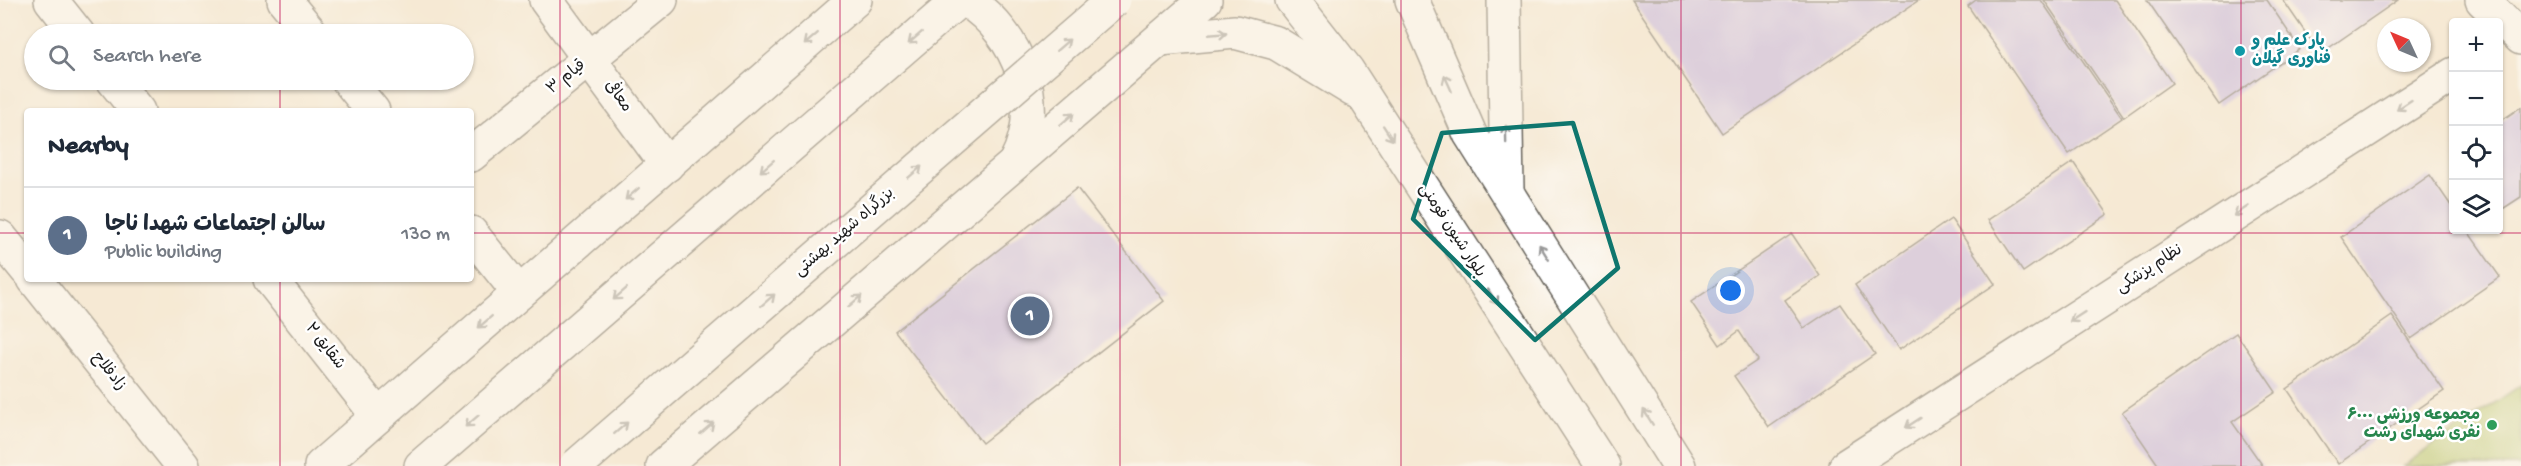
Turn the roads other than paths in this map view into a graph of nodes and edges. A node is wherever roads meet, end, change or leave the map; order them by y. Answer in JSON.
{"nodes":[{"id":1,"x":51,"y":0,"type":"edge"},
{"id":2,"x":284,"y":0,"type":"edge"},
{"id":3,"x":546,"y":0,"type":"edge"},
{"id":4,"x":662,"y":0,"type":"edge"},
{"id":5,"x":855,"y":0,"type":"edge"},
{"id":6,"x":959,"y":0,"type":"edge"},
{"id":7,"x":966,"y":0,"type":"edge"},
{"id":8,"x":1114,"y":0,"type":"edge"},
{"id":9,"x":1205,"y":0,"type":"edge"},
{"id":10,"x":1292,"y":0,"type":"edge"},
{"id":11,"x":1412,"y":0,"type":"edge"},
{"id":12,"x":1504,"y":0,"type":"edge"},
{"id":13,"x":2482,"y":0,"type":"edge"},
{"id":14,"x":70,"y":24,"type":"edge"},
{"id":15,"x":304,"y":24,"type":"edge"},
{"id":16,"x":1160,"y":39,"type":"junction"},
{"id":17,"x":2512,"y":39,"type":"edge"},
{"id":18,"x":590,"y":59,"type":"junction"},
{"id":19,"x":2449,"y":77,"type":"edge"},
{"id":20,"x":121,"y":90,"type":"edge"},
{"id":21,"x":356,"y":90,"type":"edge"},
{"id":22,"x":1365,"y":97,"type":"junction"},
{"id":23,"x":136,"y":108,"type":"edge"},
{"id":24,"x":371,"y":108,"type":"edge"},
{"id":25,"x":474,"y":153,"type":"edge"},
{"id":26,"x":1015,"y":163,"type":"junction"},
{"id":27,"x":666,"y":165,"type":"junction"},
{"id":28,"x":1507,"y":192,"type":"junction"},
{"id":29,"x":0,"y":237,"type":"edge"},
{"id":30,"x":474,"y":237,"type":"edge"},
{"id":31,"x":24,"y":266,"type":"edge"},
{"id":32,"x":36,"y":282,"type":"edge"},
{"id":33,"x":272,"y":282,"type":"edge"},
{"id":34,"x":519,"y":293,"type":"junction"},
{"id":35,"x":378,"y":416,"type":"junction"},
{"id":36,"x":183,"y":466,"type":"edge"},
{"id":37,"x":321,"y":466,"type":"edge"},
{"id":38,"x":421,"y":466,"type":"edge"},
{"id":39,"x":576,"y":466,"type":"edge"},
{"id":40,"x":663,"y":466,"type":"edge"},
{"id":41,"x":1603,"y":466,"type":"edge"},
{"id":42,"x":1679,"y":466,"type":"edge"},
{"id":43,"x":1846,"y":466,"type":"edge"}],
"edges":[{"from":1,"to":14,"type":"main road"},
{"from":2,"to":15,"type":"main road"},
{"from":3,"to":18,"type":"main road","name":"معافی"},
{"from":4,"to":18,"type":"main road","name":"قیام ۳"},
{"from":5,"to":27,"type":"main road","one_way":true},
{"from":6,"to":38,"type":"main road","one_way":true},
{"from":7,"to":26,"type":"main road"},
{"from":39,"to":8,"type":"main road","name":"بزرگراه شهید بهشتی","one_way":true,"bridge":true},
{"from":9,"to":16,"type":"main road"},
{"from":10,"to":22,"type":"main road","name":"بلوار شیون فومنی"},
{"from":28,"to":11,"type":"main road","one_way":true},
{"from":28,"to":12,"type":"main road","one_way":true},
{"from":13,"to":17,"type":"main road"},
{"from":16,"to":22,"type":"main road","one_way":true},
{"from":26,"to":16,"type":"main road","one_way":true},
{"from":18,"to":25,"type":"main road","name":"قیام ۳"},
{"from":18,"to":27,"type":"main road","name":"معافی"},
{"from":19,"to":43,"type":"main road","name":"نظام پزشکی","one_way":true},
{"from":20,"to":23,"type":"main road"},
{"from":21,"to":24,"type":"main road"},
{"from":22,"to":41,"type":"main road","name":"بلوار شیون فومنی","one_way":true},
{"from":40,"to":26,"type":"main road","one_way":true},
{"from":27,"to":34,"type":"main road","one_way":true},
{"from":42,"to":28,"type":"main road","one_way":true},
{"from":29,"to":31,"type":"main road"},
{"from":30,"to":34,"type":"main road"},
{"from":32,"to":36,"type":"main road","name":"زادفلاح"},
{"from":33,"to":35,"type":"main road","name":"شقایق ۲"},
{"from":34,"to":35,"type":"main road","one_way":true},
{"from":35,"to":37,"type":"main road"}]}
